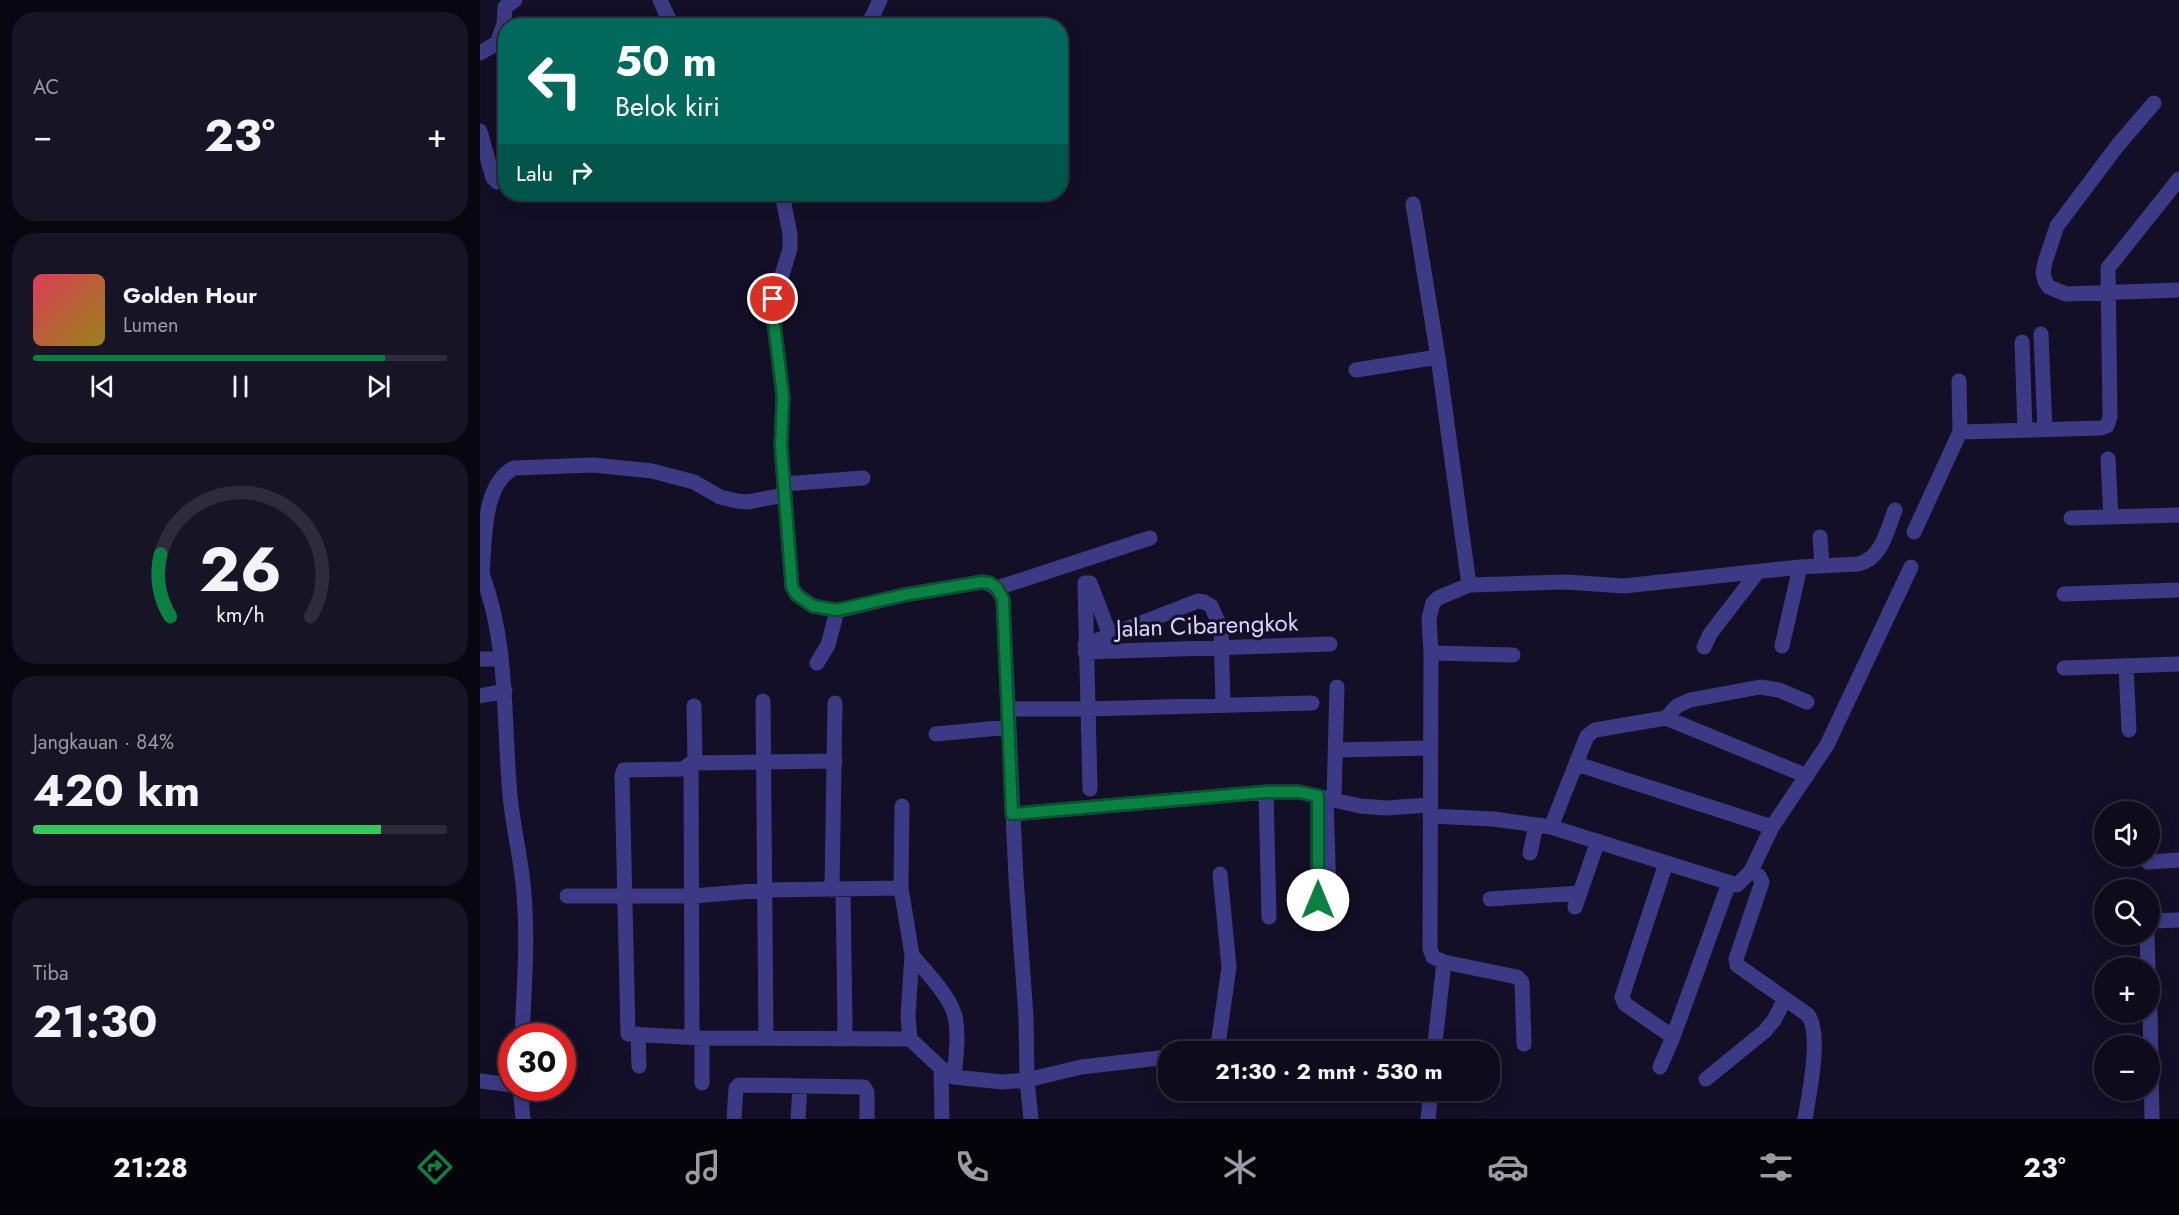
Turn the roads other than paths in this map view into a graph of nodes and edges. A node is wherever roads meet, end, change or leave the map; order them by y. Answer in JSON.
{"nodes":[{"id":1,"x":660,"y":0,"type":"edge"},
{"id":2,"x":880,"y":0,"type":"edge"},
{"id":3,"x":506,"y":2,"type":"edge"},
{"id":4,"x":505,"y":18,"type":"edge"},
{"id":5,"x":668,"y":18,"type":"edge"},
{"id":6,"x":871,"y":18,"type":"edge"},
{"id":7,"x":498,"y":40,"type":"edge"},
{"id":8,"x":480,"y":53,"type":"edge"},
{"id":9,"x":2154,"y":103,"type":"dead end"},
{"id":10,"x":480,"y":131,"type":"edge"},
{"id":11,"x":2179,"y":179,"type":"edge"},
{"id":12,"x":498,"y":182,"type":"edge"},
{"id":13,"x":783,"y":201,"type":"edge"},
{"id":14,"x":1413,"y":204,"type":"dead end"},
{"id":15,"x":2179,"y":290,"type":"edge"},
{"id":16,"x":2107,"y":293,"type":"junction"},
{"id":17,"x":2041,"y":334,"type":"dead end"},
{"id":18,"x":2022,"y":342,"type":"dead end"},
{"id":19,"x":1438,"y":357,"type":"junction"},
{"id":20,"x":1356,"y":370,"type":"dead end"},
{"id":21,"x":1959,"y":381,"type":"dead end"},
{"id":22,"x":2025,"y":430,"type":"junction"},
{"id":23,"x":2045,"y":430,"type":"junction"},
{"id":24,"x":1960,"y":432,"type":"junction"},
{"id":25,"x":2108,"y":459,"type":"dead end"},
{"id":26,"x":862,"y":478,"type":"dead end"},
{"id":27,"x":784,"y":489,"type":"junction"},
{"id":28,"x":1895,"y":510,"type":"dead end"},
{"id":29,"x":2179,"y":515,"type":"edge"},
{"id":30,"x":2110,"y":517,"type":"junction"},
{"id":31,"x":2072,"y":518,"type":"dead end"},
{"id":32,"x":1914,"y":532,"type":"dead end"},
{"id":33,"x":1820,"y":537,"type":"dead end"},
{"id":34,"x":1150,"y":538,"type":"dead end"},
{"id":35,"x":1822,"y":566,"type":"junction"},
{"id":36,"x":1800,"y":567,"type":"junction"},
{"id":37,"x":1911,"y":567,"type":"dead end"},
{"id":38,"x":481,"y":573,"type":"edge"},
{"id":39,"x":1756,"y":573,"type":"junction"},
{"id":40,"x":1469,"y":585,"type":"junction"},
{"id":41,"x":997,"y":588,"type":"junction"},
{"id":42,"x":2179,"y":590,"type":"edge"},
{"id":43,"x":2064,"y":594,"type":"dead end"},
{"id":44,"x":837,"y":610,"type":"junction"},
{"id":45,"x":1110,"y":635,"type":"junction"},
{"id":46,"x":1330,"y":644,"type":"dead end"},
{"id":47,"x":1782,"y":646,"type":"dead end"},
{"id":48,"x":1221,"y":647,"type":"junction"},
{"id":49,"x":1704,"y":647,"type":"dead end"},
{"id":50,"x":1085,"y":648,"type":"junction"},
{"id":51,"x":1431,"y":653,"type":"junction"},
{"id":52,"x":1513,"y":655,"type":"dead end"},
{"id":53,"x":501,"y":658,"type":"junction"},
{"id":54,"x":480,"y":659,"type":"edge"},
{"id":55,"x":817,"y":663,"type":"dead end"},
{"id":56,"x":2179,"y":664,"type":"edge"},
{"id":57,"x":2126,"y":666,"type":"junction"},
{"id":58,"x":2064,"y":668,"type":"dead end"},
{"id":59,"x":1337,"y":687,"type":"dead end"},
{"id":60,"x":505,"y":691,"type":"junction"},
{"id":61,"x":480,"y":696,"type":"edge"},
{"id":62,"x":763,"y":700,"type":"dead end"},
{"id":63,"x":1807,"y":702,"type":"dead end"},
{"id":64,"x":835,"y":703,"type":"dead end"},
{"id":65,"x":1312,"y":703,"type":"dead end"},
{"id":66,"x":1223,"y":704,"type":"junction"},
{"id":67,"x":694,"y":706,"type":"dead end"},
{"id":68,"x":1008,"y":709,"type":"junction"},
{"id":69,"x":1087,"y":710,"type":"junction"},
{"id":70,"x":1666,"y":718,"type":"junction"},
{"id":71,"x":1009,"y":727,"type":"junction"},
{"id":72,"x":2129,"y":729,"type":"dead end"},
{"id":73,"x":936,"y":734,"type":"dead end"},
{"id":74,"x":1430,"y":748,"type":"junction"},
{"id":75,"x":1335,"y":750,"type":"junction"},
{"id":76,"x":835,"y":760,"type":"junction"},
{"id":77,"x":765,"y":762,"type":"junction"},
{"id":78,"x":693,"y":763,"type":"junction"},
{"id":79,"x":1576,"y":764,"type":"junction"},
{"id":80,"x":1807,"y":776,"type":"junction"},
{"id":81,"x":1090,"y":789,"type":"dead end"},
{"id":82,"x":1266,"y":792,"type":"junction"},
{"id":83,"x":1326,"y":798,"type":"junction"},
{"id":84,"x":902,"y":806,"type":"dead end"},
{"id":85,"x":1429,"y":811,"type":"junction"},
{"id":86,"x":1012,"y":814,"type":"junction"},
{"id":87,"x":1543,"y":826,"type":"junction"},
{"id":88,"x":1772,"y":827,"type":"junction"},
{"id":89,"x":1598,"y":841,"type":"junction"},
{"id":90,"x":1530,"y":853,"type":"dead end"},
{"id":91,"x":2179,"y":860,"type":"edge"},
{"id":92,"x":2160,"y":861,"type":"edge"},
{"id":93,"x":1666,"y":863,"type":"junction"},
{"id":94,"x":1751,"y":871,"type":"junction"},
{"id":95,"x":1220,"y":874,"type":"dead end"},
{"id":96,"x":1729,"y":883,"type":"junction"},
{"id":97,"x":901,"y":888,"type":"junction"},
{"id":98,"x":765,"y":890,"type":"junction"},
{"id":99,"x":837,"y":890,"type":"junction"},
{"id":100,"x":567,"y":896,"type":"dead end"},
{"id":101,"x":693,"y":896,"type":"junction"},
{"id":102,"x":626,"y":897,"type":"junction"},
{"id":103,"x":1491,"y":898,"type":"dead end"},
{"id":104,"x":1269,"y":917,"type":"dead end"},
{"id":105,"x":2179,"y":920,"type":"edge"},
{"id":106,"x":2160,"y":921,"type":"edge"},
{"id":107,"x":912,"y":955,"type":"junction"},
{"id":108,"x":1444,"y":962,"type":"junction"},
{"id":109,"x":1785,"y":999,"type":"junction"},
{"id":110,"x":523,"y":1023,"type":"edge"},
{"id":111,"x":2150,"y":1023,"type":"edge"},
{"id":112,"x":638,"y":1034,"type":"junction"},
{"id":113,"x":1673,"y":1036,"type":"junction"},
{"id":114,"x":697,"y":1037,"type":"junction"},
{"id":115,"x":766,"y":1037,"type":"junction"},
{"id":116,"x":843,"y":1039,"type":"junction"},
{"id":117,"x":910,"y":1039,"type":"junction"},
{"id":118,"x":1219,"y":1041,"type":"edge"},
{"id":119,"x":1435,"y":1041,"type":"edge"},
{"id":120,"x":1524,"y":1044,"type":"dead end"},
{"id":121,"x":1158,"y":1058,"type":"edge"},
{"id":122,"x":639,"y":1066,"type":"dead end"},
{"id":123,"x":1660,"y":1066,"type":"dead end"},
{"id":124,"x":941,"y":1068,"type":"junction"},
{"id":125,"x":954,"y":1077,"type":"junction"},
{"id":126,"x":1706,"y":1079,"type":"dead end"},
{"id":127,"x":1027,"y":1080,"type":"junction"},
{"id":128,"x":480,"y":1081,"type":"edge"},
{"id":129,"x":498,"y":1083,"type":"edge"},
{"id":130,"x":702,"y":1083,"type":"dead end"},
{"id":131,"x":800,"y":1086,"type":"junction"},
{"id":132,"x":521,"y":1101,"type":"edge"},
{"id":133,"x":1430,"y":1101,"type":"edge"},
{"id":134,"x":522,"y":1119,"type":"edge"},
{"id":135,"x":734,"y":1119,"type":"edge"},
{"id":136,"x":798,"y":1119,"type":"edge"},
{"id":137,"x":867,"y":1119,"type":"edge"},
{"id":138,"x":942,"y":1119,"type":"edge"},
{"id":139,"x":1031,"y":1119,"type":"edge"},
{"id":140,"x":1428,"y":1119,"type":"edge"},
{"id":141,"x":1804,"y":1119,"type":"edge"},
{"id":142,"x":2152,"y":1119,"type":"edge"}],
"edges":[{"from":1,"to":5,"type":"street"},
{"from":2,"to":6,"type":"street"},
{"from":3,"to":4,"type":"street"},
{"from":7,"to":8,"type":"street"},
{"from":9,"to":16,"type":"street"},
{"from":10,"to":12,"type":"street"},
{"from":11,"to":16,"type":"street"},
{"from":13,"to":27,"type":"street"},
{"from":14,"to":19,"type":"street"},
{"from":15,"to":16,"type":"street"},
{"from":16,"to":23,"type":"street"},
{"from":17,"to":23,"type":"street"},
{"from":18,"to":22,"type":"street"},
{"from":19,"to":20,"type":"street"},
{"from":19,"to":40,"type":"street"},
{"from":21,"to":24,"type":"street"},
{"from":22,"to":23,"type":"street"},
{"from":22,"to":24,"type":"street"},
{"from":24,"to":32,"type":"street"},
{"from":25,"to":30,"type":"street"},
{"from":26,"to":27,"type":"street"},
{"from":27,"to":38,"type":"street"},
{"from":27,"to":44,"type":"street"},
{"from":28,"to":35,"type":"street"},
{"from":29,"to":30,"type":"street"},
{"from":30,"to":31,"type":"street"},
{"from":33,"to":35,"type":"street"},
{"from":34,"to":41,"type":"street"},
{"from":35,"to":36,"type":"street"},
{"from":36,"to":39,"type":"street"},
{"from":36,"to":47,"type":"street"},
{"from":37,"to":80,"type":"street"},
{"from":38,"to":53,"type":"street"},
{"from":39,"to":40,"type":"street"},
{"from":39,"to":49,"type":"street"},
{"from":40,"to":51,"type":"street"},
{"from":41,"to":44,"type":"street"},
{"from":41,"to":68,"type":"street"},
{"from":42,"to":43,"type":"street"},
{"from":44,"to":55,"type":"street"},
{"from":45,"to":48,"type":"street"},
{"from":45,"to":50,"type":"street"},
{"from":45,"to":50,"type":"street"},
{"from":46,"to":48,"type":"street","name":"Jalan Cibarengkok"},
{"from":48,"to":50,"type":"street","name":"Jalan Cibarengkok"},
{"from":48,"to":66,"type":"street"},
{"from":50,"to":69,"type":"street"},
{"from":51,"to":52,"type":"street"},
{"from":51,"to":74,"type":"street"},
{"from":53,"to":54,"type":"street"},
{"from":53,"to":60,"type":"street"},
{"from":56,"to":57,"type":"street"},
{"from":57,"to":58,"type":"street"},
{"from":57,"to":72,"type":"street"},
{"from":59,"to":75,"type":"street"},
{"from":60,"to":61,"type":"street"},
{"from":60,"to":110,"type":"street"},
{"from":62,"to":77,"type":"street"},
{"from":63,"to":70,"type":"street"},
{"from":64,"to":76,"type":"street"},
{"from":65,"to":66,"type":"street"},
{"from":66,"to":69,"type":"street"},
{"from":67,"to":78,"type":"street"},
{"from":68,"to":69,"type":"street"},
{"from":68,"to":71,"type":"street"},
{"from":69,"to":81,"type":"street"},
{"from":70,"to":79,"type":"street"},
{"from":70,"to":80,"type":"street"},
{"from":71,"to":73,"type":"street"},
{"from":71,"to":86,"type":"street"},
{"from":74,"to":75,"type":"street"},
{"from":74,"to":85,"type":"street"},
{"from":75,"to":83,"type":"street"},
{"from":76,"to":77,"type":"street"},
{"from":76,"to":99,"type":"street"},
{"from":77,"to":78,"type":"street"},
{"from":77,"to":98,"type":"street"},
{"from":78,"to":101,"type":"street"},
{"from":78,"to":102,"type":"street"},
{"from":79,"to":87,"type":"street"},
{"from":79,"to":88,"type":"street"},
{"from":80,"to":88,"type":"street"},
{"from":82,"to":83,"type":"street"},
{"from":82,"to":86,"type":"street"},
{"from":82,"to":104,"type":"street"},
{"from":83,"to":83,"type":"street"},
{"from":83,"to":85,"type":"street"},
{"from":84,"to":97,"type":"street"},
{"from":85,"to":87,"type":"street"},
{"from":85,"to":108,"type":"street"},
{"from":86,"to":127,"type":"street"},
{"from":87,"to":89,"type":"street"},
{"from":87,"to":90,"type":"street"},
{"from":88,"to":94,"type":"street"},
{"from":89,"to":93,"type":"street"},
{"from":89,"to":103,"type":"street"},
{"from":91,"to":92,"type":"street"},
{"from":93,"to":96,"type":"street"},
{"from":93,"to":113,"type":"street"},
{"from":94,"to":96,"type":"street"},
{"from":94,"to":109,"type":"street"},
{"from":95,"to":118,"type":"street"},
{"from":96,"to":113,"type":"street"},
{"from":97,"to":99,"type":"street"},
{"from":97,"to":107,"type":"street"},
{"from":98,"to":99,"type":"street"},
{"from":98,"to":101,"type":"street"},
{"from":98,"to":115,"type":"street"},
{"from":99,"to":116,"type":"street"},
{"from":100,"to":102,"type":"street"},
{"from":101,"to":102,"type":"street"},
{"from":101,"to":114,"type":"street"},
{"from":102,"to":112,"type":"street"},
{"from":105,"to":106,"type":"street"},
{"from":107,"to":117,"type":"street"},
{"from":107,"to":125,"type":"street"},
{"from":108,"to":119,"type":"street"},
{"from":108,"to":120,"type":"street"},
{"from":109,"to":126,"type":"street"},
{"from":109,"to":141,"type":"street"},
{"from":111,"to":142,"type":"street"},
{"from":112,"to":114,"type":"street"},
{"from":112,"to":122,"type":"street"},
{"from":113,"to":123,"type":"street"},
{"from":114,"to":115,"type":"street"},
{"from":114,"to":130,"type":"street"},
{"from":115,"to":116,"type":"street"},
{"from":116,"to":117,"type":"street"},
{"from":117,"to":124,"type":"street"},
{"from":121,"to":127,"type":"street"},
{"from":124,"to":125,"type":"street"},
{"from":124,"to":138,"type":"street"},
{"from":125,"to":127,"type":"street"},
{"from":127,"to":139,"type":"street"},
{"from":128,"to":129,"type":"street"},
{"from":131,"to":135,"type":"street"},
{"from":131,"to":136,"type":"street"},
{"from":131,"to":137,"type":"street"},
{"from":132,"to":134,"type":"street"},
{"from":133,"to":140,"type":"street"}]}
